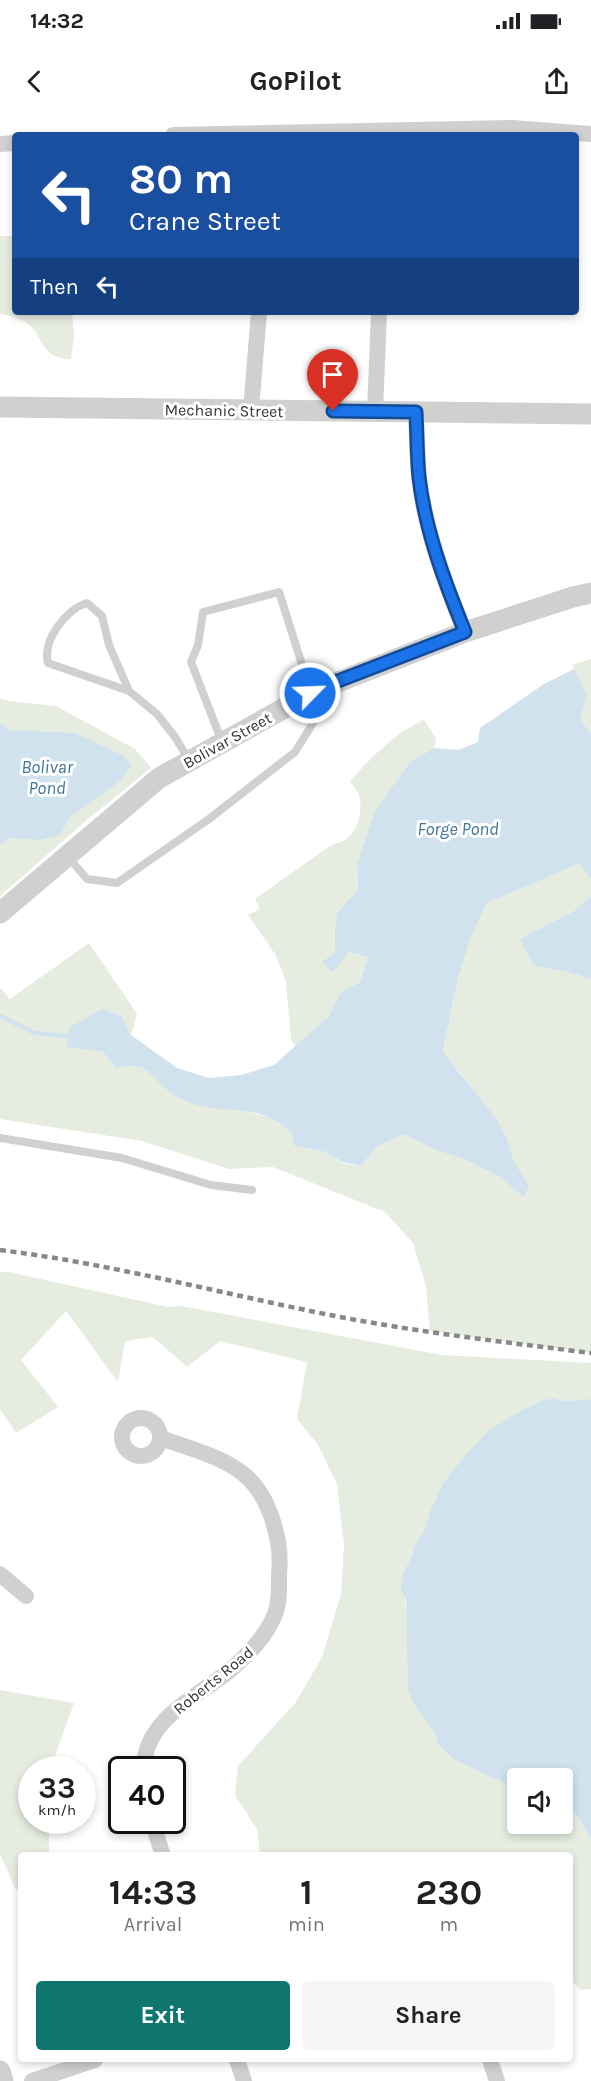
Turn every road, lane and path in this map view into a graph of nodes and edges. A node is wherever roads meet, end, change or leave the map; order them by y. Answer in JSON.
{"nodes":[{"id":1,"x":263,"y":127,"type":"edge"},
{"id":2,"x":207,"y":132,"type":"edge"},
{"id":3,"x":565,"y":132,"type":"edge"},
{"id":4,"x":259,"y":315,"type":"edge"},
{"id":5,"x":380,"y":315,"type":"edge"},
{"id":6,"x":0,"y":407,"type":"edge"},
{"id":7,"x":251,"y":410,"type":"junction"},
{"id":8,"x":375,"y":412,"type":"junction"},
{"id":9,"x":416,"y":412,"type":"junction"},
{"id":10,"x":591,"y":414,"type":"edge"},
{"id":11,"x":591,"y":593,"type":"edge"},
{"id":12,"x":465,"y":632,"type":"junction"},
{"id":13,"x":318,"y":690,"type":"junction"},
{"id":14,"x":129,"y":691,"type":"junction"},
{"id":15,"x":222,"y":743,"type":"junction"},
{"id":16,"x":189,"y":760,"type":"junction"},
{"id":17,"x":66,"y":856,"type":"junction"},
{"id":18,"x":0,"y":913,"type":"edge"},
{"id":19,"x":0,"y":1138,"type":"edge"},
{"id":20,"x":252,"y":1190,"type":"dead end"},
{"id":21,"x":161,"y":1438,"type":"dead end"},
{"id":22,"x":0,"y":1574,"type":"edge"},
{"id":23,"x":26,"y":1596,"type":"dead end"},
{"id":24,"x":146,"y":1756,"type":"edge"},
{"id":25,"x":156,"y":1834,"type":"edge"},
{"id":26,"x":162,"y":1852,"type":"edge"},
{"id":27,"x":89,"y":2062,"type":"edge"},
{"id":28,"x":238,"y":2062,"type":"edge"},
{"id":29,"x":491,"y":2062,"type":"edge"},
{"id":30,"x":0,"y":2071,"type":"edge"},
{"id":31,"x":3,"y":2081,"type":"edge"},
{"id":32,"x":32,"y":2081,"type":"edge"},
{"id":33,"x":244,"y":2081,"type":"edge"},
{"id":34,"x":497,"y":2081,"type":"edge"}],
"edges":[{"from":1,"to":2,"type":"street"},
{"from":1,"to":3,"type":"street"},
{"from":4,"to":7,"type":"street"},
{"from":5,"to":8,"type":"street"},
{"from":6,"to":7,"type":"street","name":"Mechanic Street"},
{"from":7,"to":8,"type":"street","name":"Mechanic Street"},
{"from":8,"to":9,"type":"street","name":"Mechanic Street"},
{"from":9,"to":10,"type":"street","name":"Mechanic Street"},
{"from":9,"to":12,"type":"street"},
{"from":11,"to":12,"type":"street","name":"Bolivar Street"},
{"from":12,"to":13,"type":"street","name":"Bolivar Street"},
{"from":13,"to":15,"type":"street","name":"Bolivar Street"},
{"from":13,"to":15,"type":"lane"},
{"from":13,"to":17,"type":"lane"},
{"from":14,"to":14,"type":"lane"},
{"from":14,"to":16,"type":"lane"},
{"from":15,"to":16,"type":"street","name":"Bolivar Street"},
{"from":16,"to":17,"type":"street","name":"Bolivar Street"},
{"from":17,"to":18,"type":"street","name":"Bolivar Street"},
{"from":19,"to":20,"type":"lane"},
{"from":21,"to":24,"type":"street","name":"Roberts Road"},
{"from":22,"to":23,"type":"street"},
{"from":25,"to":26,"type":"street"},
{"from":27,"to":32,"type":"street"},
{"from":28,"to":33,"type":"street"},
{"from":29,"to":34,"type":"street"},
{"from":30,"to":31,"type":"street"}]}
